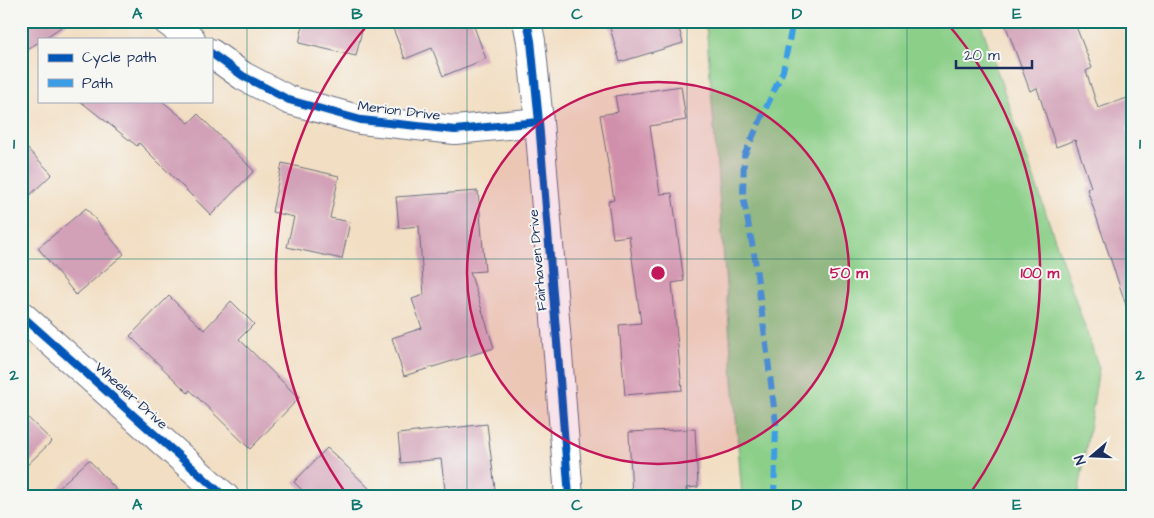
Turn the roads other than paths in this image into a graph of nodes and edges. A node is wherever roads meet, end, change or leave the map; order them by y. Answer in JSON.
{"nodes":[{"id":1,"x":168,"y":21,"type":"edge"},
{"id":2,"x":527,"y":21,"type":"edge"},
{"id":3,"x":190,"y":38,"type":"edge"},
{"id":4,"x":212,"y":54,"type":"edge"},
{"id":5,"x":538,"y":122,"type":"junction"},
{"id":6,"x":21,"y":315,"type":"edge"},
{"id":7,"x":225,"y":497,"type":"edge"},
{"id":8,"x":569,"y":497,"type":"edge"}],
"edges":[{"from":1,"to":3,"type":"street"},
{"from":2,"to":5,"type":"street","name":"Fairhaven Drive"},
{"from":4,"to":5,"type":"street","name":"Merion Drive"},
{"from":5,"to":8,"type":"street","name":"Fairhaven Drive"},
{"from":6,"to":7,"type":"street","name":"Wheeler Drive"}]}
